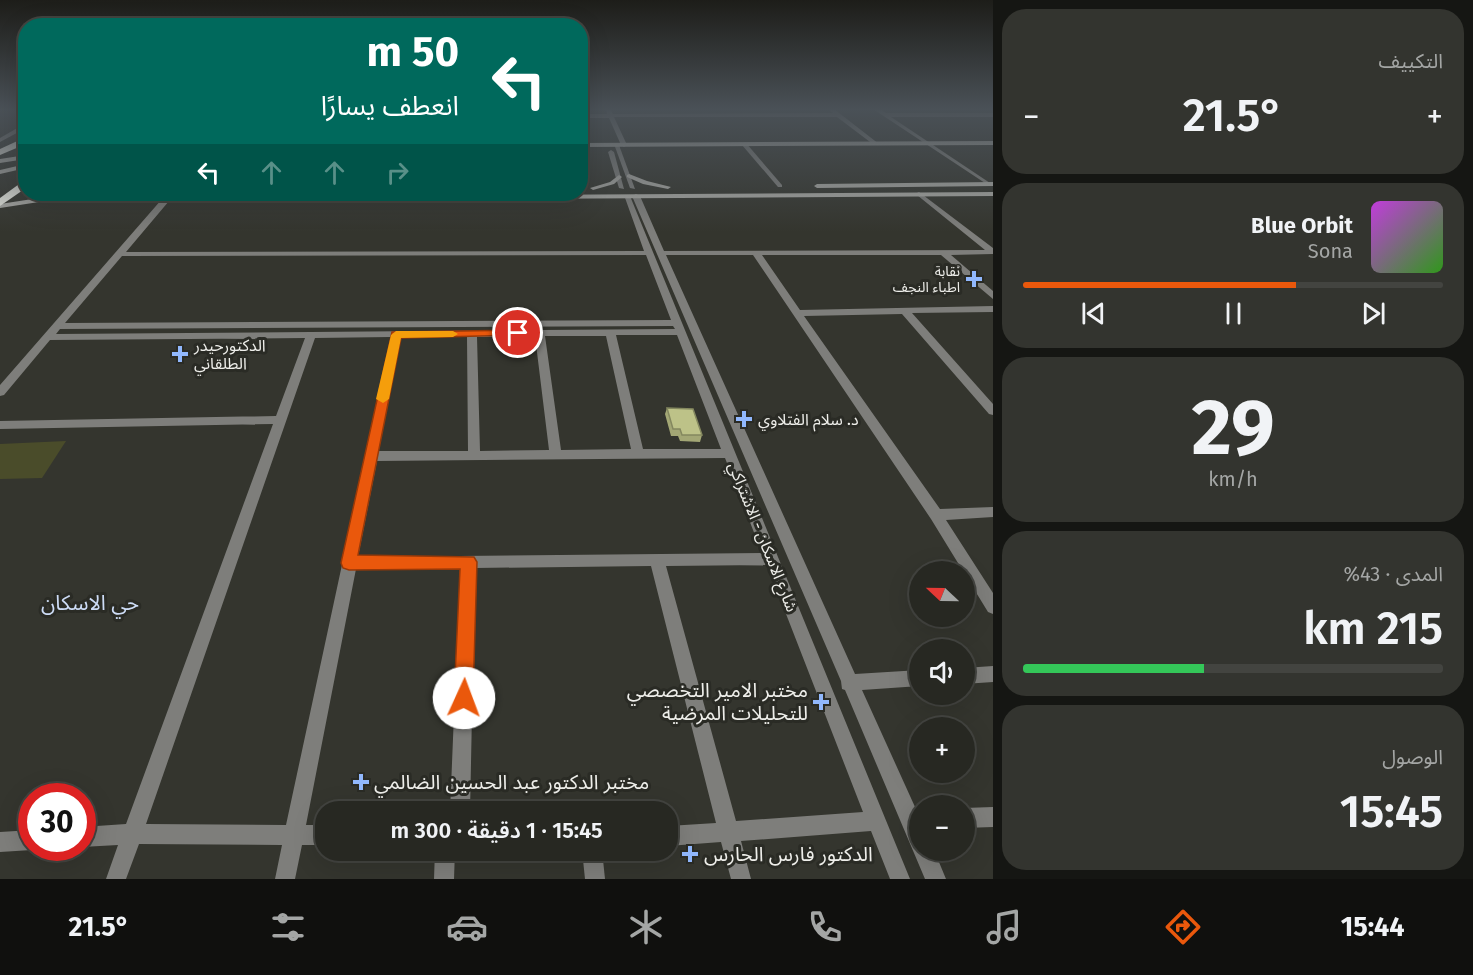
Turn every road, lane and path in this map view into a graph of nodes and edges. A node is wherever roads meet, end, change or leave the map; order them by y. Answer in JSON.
{"nodes":[{"id":1,"x":613,"y":150,"type":"edge"},
{"id":2,"x":615,"y":150,"type":"edge"},
{"id":3,"x":749,"y":150,"type":"edge"},
{"id":4,"x":937,"y":150,"type":"edge"},
{"id":5,"x":18,"y":158,"type":"edge"},
{"id":6,"x":0,"y":161,"type":"edge"},
{"id":7,"x":18,"y":168,"type":"edge"},
{"id":8,"x":0,"y":171,"type":"edge"},
{"id":9,"x":629,"y":176,"type":"junction"},
{"id":10,"x":619,"y":177,"type":"junction"},
{"id":11,"x":991,"y":184,"type":"edge"},
{"id":12,"x":769,"y":186,"type":"dead end"},
{"id":13,"x":780,"y":186,"type":"junction"},
{"id":14,"x":792,"y":186,"type":"dead end"},
{"id":15,"x":803,"y":186,"type":"dead end"},
{"id":16,"x":669,"y":187,"type":"junction"},
{"id":17,"x":704,"y":187,"type":"dead end"},
{"id":18,"x":716,"y":187,"type":"dead end"},
{"id":19,"x":588,"y":188,"type":"edge"},
{"id":20,"x":593,"y":188,"type":"junction"},
{"id":21,"x":622,"y":188,"type":"junction"},
{"id":22,"x":18,"y":189,"type":"edge"},
{"id":23,"x":588,"y":193,"type":"edge"},
{"id":24,"x":632,"y":193,"type":"junction"},
{"id":25,"x":920,"y":194,"type":"junction"},
{"id":26,"x":993,"y":194,"type":"edge"},
{"id":27,"x":722,"y":195,"type":"junction"},
{"id":28,"x":31,"y":201,"type":"edge"},
{"id":29,"x":165,"y":201,"type":"edge"},
{"id":30,"x":0,"y":205,"type":"edge"},
{"id":31,"x":943,"y":252,"type":"junction"},
{"id":32,"x":993,"y":252,"type":"edge"},
{"id":33,"x":655,"y":253,"type":"junction"},
{"id":34,"x":756,"y":253,"type":"junction"},
{"id":35,"x":119,"y":254,"type":"junction"},
{"id":36,"x":662,"y":290,"type":"junction"},
{"id":37,"x":678,"y":290,"type":"junction"},
{"id":38,"x":993,"y":296,"type":"edge"},
{"id":39,"x":993,"y":309,"type":"edge"},
{"id":40,"x":904,"y":310,"type":"junction"},
{"id":41,"x":797,"y":313,"type":"junction"},
{"id":42,"x":57,"y":326,"type":"junction"},
{"id":43,"x":679,"y":328,"type":"junction"},
{"id":44,"x":610,"y":332,"type":"junction"},
{"id":45,"x":540,"y":333,"type":"junction"},
{"id":46,"x":472,"y":334,"type":"junction"},
{"id":47,"x":311,"y":335,"type":"junction"},
{"id":48,"x":396,"y":335,"type":"junction"},
{"id":49,"x":48,"y":338,"type":"junction"},
{"id":50,"x":2,"y":386,"type":"edge"},
{"id":51,"x":993,"y":411,"type":"edge"},
{"id":52,"x":282,"y":420,"type":"junction"},
{"id":53,"x":0,"y":425,"type":"edge"},
{"id":54,"x":729,"y":453,"type":"junction"},
{"id":55,"x":638,"y":454,"type":"junction"},
{"id":56,"x":474,"y":455,"type":"junction"},
{"id":57,"x":556,"y":455,"type":"junction"},
{"id":58,"x":371,"y":456,"type":"junction"},
{"id":59,"x":993,"y":512,"type":"edge"},
{"id":60,"x":936,"y":516,"type":"junction"},
{"id":61,"x":657,"y":560,"type":"junction"},
{"id":62,"x":772,"y":560,"type":"junction"},
{"id":63,"x":468,"y":562,"type":"junction"},
{"id":64,"x":349,"y":563,"type":"junction"},
{"id":65,"x":993,"y":607,"type":"edge"},
{"id":66,"x":828,"y":634,"type":"junction"},
{"id":67,"x":802,"y":635,"type":"junction"},
{"id":68,"x":993,"y":674,"type":"edge"},
{"id":69,"x":975,"y":675,"type":"edge"},
{"id":70,"x":909,"y":679,"type":"edge"},
{"id":71,"x":848,"y":683,"type":"junction"},
{"id":72,"x":460,"y":801,"type":"edge"},
{"id":73,"x":909,"y":808,"type":"edge"},
{"id":74,"x":993,"y":817,"type":"edge"},
{"id":75,"x":975,"y":818,"type":"edge"},
{"id":76,"x":876,"y":821,"type":"junction"},
{"id":77,"x":729,"y":832,"type":"junction"},
{"id":78,"x":132,"y":834,"type":"junction"},
{"id":79,"x":293,"y":835,"type":"junction"},
{"id":80,"x":315,"y":835,"type":"edge"},
{"id":81,"x":678,"y":835,"type":"edge"},
{"id":82,"x":96,"y":836,"type":"edge"},
{"id":83,"x":18,"y":841,"type":"edge"},
{"id":84,"x":0,"y":842,"type":"edge"},
{"id":85,"x":445,"y":861,"type":"edge"},
{"id":86,"x":593,"y":861,"type":"edge"},
{"id":87,"x":928,"y":861,"type":"edge"},
{"id":88,"x":116,"y":879,"type":"edge"},
{"id":89,"x":285,"y":879,"type":"edge"},
{"id":90,"x":444,"y":879,"type":"edge"},
{"id":91,"x":595,"y":879,"type":"edge"},
{"id":92,"x":741,"y":879,"type":"edge"},
{"id":93,"x":900,"y":879,"type":"edge"},
{"id":94,"x":936,"y":879,"type":"edge"}],
"edges":[{"from":1,"to":10,"type":"street"},
{"from":2,"to":9,"type":"street","name":"شارع الاسكان - الاشتراكي"},
{"from":3,"to":13,"type":"street"},
{"from":4,"to":11,"type":"street"},
{"from":5,"to":6,"type":"main road"},
{"from":7,"to":8,"type":"main road"},
{"from":9,"to":16,"type":"main road"},
{"from":9,"to":24,"type":"street","name":"شارع الاسكان - الاشتراكي"},
{"from":10,"to":20,"type":"main road"},
{"from":10,"to":21,"type":"street"},
{"from":11,"to":15,"type":"main road"},
{"from":12,"to":13,"type":"main road"},
{"from":13,"to":14,"type":"main road"},
{"from":16,"to":17,"type":"main road"},
{"from":16,"to":24,"type":"main road"},
{"from":18,"to":27,"type":"main road"},
{"from":19,"to":20,"type":"main road"},
{"from":20,"to":21,"type":"main road"},
{"from":21,"to":24,"type":"main road"},
{"from":22,"to":30,"type":"highway"},
{"from":23,"to":24,"type":"main road"},
{"from":24,"to":27,"type":"main road"},
{"from":24,"to":33,"type":"street","name":"شارع الاسكان - الاشتراكي"},
{"from":25,"to":26,"type":"main road"},
{"from":25,"to":27,"type":"main road"},
{"from":25,"to":32,"type":"street"},
{"from":28,"to":30,"type":"main road"},
{"from":29,"to":35,"type":"street"},
{"from":31,"to":32,"type":"street"},
{"from":31,"to":34,"type":"street"},
{"from":31,"to":38,"type":"street"},
{"from":33,"to":34,"type":"street"},
{"from":33,"to":35,"type":"street"},
{"from":33,"to":36,"type":"street","name":"شارع الاسكان - الاشتراكي"},
{"from":33,"to":37,"type":"street","name":"شارع الاسكان - الاشتراكي"},
{"from":34,"to":41,"type":"street"},
{"from":35,"to":42,"type":"street"},
{"from":36,"to":37,"type":"street"},
{"from":36,"to":43,"type":"street","name":"شارع الاسكان - الاشتراكي"},
{"from":37,"to":66,"type":"street","name":"شارع الاسكان - الاشتراكي"},
{"from":39,"to":40,"type":"street"},
{"from":40,"to":41,"type":"street"},
{"from":40,"to":51,"type":"street"},
{"from":41,"to":60,"type":"street"},
{"from":42,"to":43,"type":"street"},
{"from":42,"to":49,"type":"street"},
{"from":43,"to":44,"type":"street"},
{"from":43,"to":54,"type":"street","name":"شارع الاسكان - الاشتراكي"},
{"from":44,"to":45,"type":"street"},
{"from":44,"to":55,"type":"street"},
{"from":45,"to":46,"type":"street"},
{"from":45,"to":57,"type":"street"},
{"from":46,"to":48,"type":"street"},
{"from":46,"to":56,"type":"street"},
{"from":47,"to":48,"type":"street"},
{"from":47,"to":49,"type":"street"},
{"from":47,"to":52,"type":"street"},
{"from":48,"to":58,"type":"street"},
{"from":49,"to":50,"type":"street"},
{"from":52,"to":53,"type":"street"},
{"from":52,"to":78,"type":"street"},
{"from":54,"to":55,"type":"street"},
{"from":54,"to":62,"type":"street","name":"شارع الاسكان - الاشتراكي"},
{"from":55,"to":57,"type":"street"},
{"from":56,"to":57,"type":"street"},
{"from":56,"to":58,"type":"street"},
{"from":58,"to":64,"type":"street"},
{"from":59,"to":60,"type":"street"},
{"from":60,"to":65,"type":"street"},
{"from":61,"to":62,"type":"street"},
{"from":61,"to":63,"type":"street"},
{"from":61,"to":77,"type":"street"},
{"from":62,"to":67,"type":"street","name":"شارع الاسكان - الاشتراكي"},
{"from":63,"to":64,"type":"street"},
{"from":63,"to":72,"type":"street"},
{"from":64,"to":79,"type":"street"},
{"from":66,"to":67,"type":"street"},
{"from":66,"to":71,"type":"street","name":"شارع الاسكان - الاشتراكي"},
{"from":67,"to":76,"type":"street","name":"شارع الاسكان - الاشتراكي"},
{"from":68,"to":69,"type":"street"},
{"from":70,"to":71,"type":"street"},
{"from":71,"to":73,"type":"street","name":"شارع الاسكان - الاشتراكي"},
{"from":74,"to":75,"type":"street"},
{"from":76,"to":77,"type":"street"},
{"from":76,"to":93,"type":"street","name":"شارع الاسكان - الاشتراكي"},
{"from":77,"to":81,"type":"street"},
{"from":77,"to":92,"type":"street"},
{"from":78,"to":79,"type":"street"},
{"from":78,"to":82,"type":"street"},
{"from":78,"to":88,"type":"street"},
{"from":79,"to":80,"type":"street"},
{"from":79,"to":89,"type":"street"},
{"from":83,"to":84,"type":"street"},
{"from":85,"to":90,"type":"street"},
{"from":86,"to":91,"type":"street"},
{"from":87,"to":94,"type":"street"}]}
